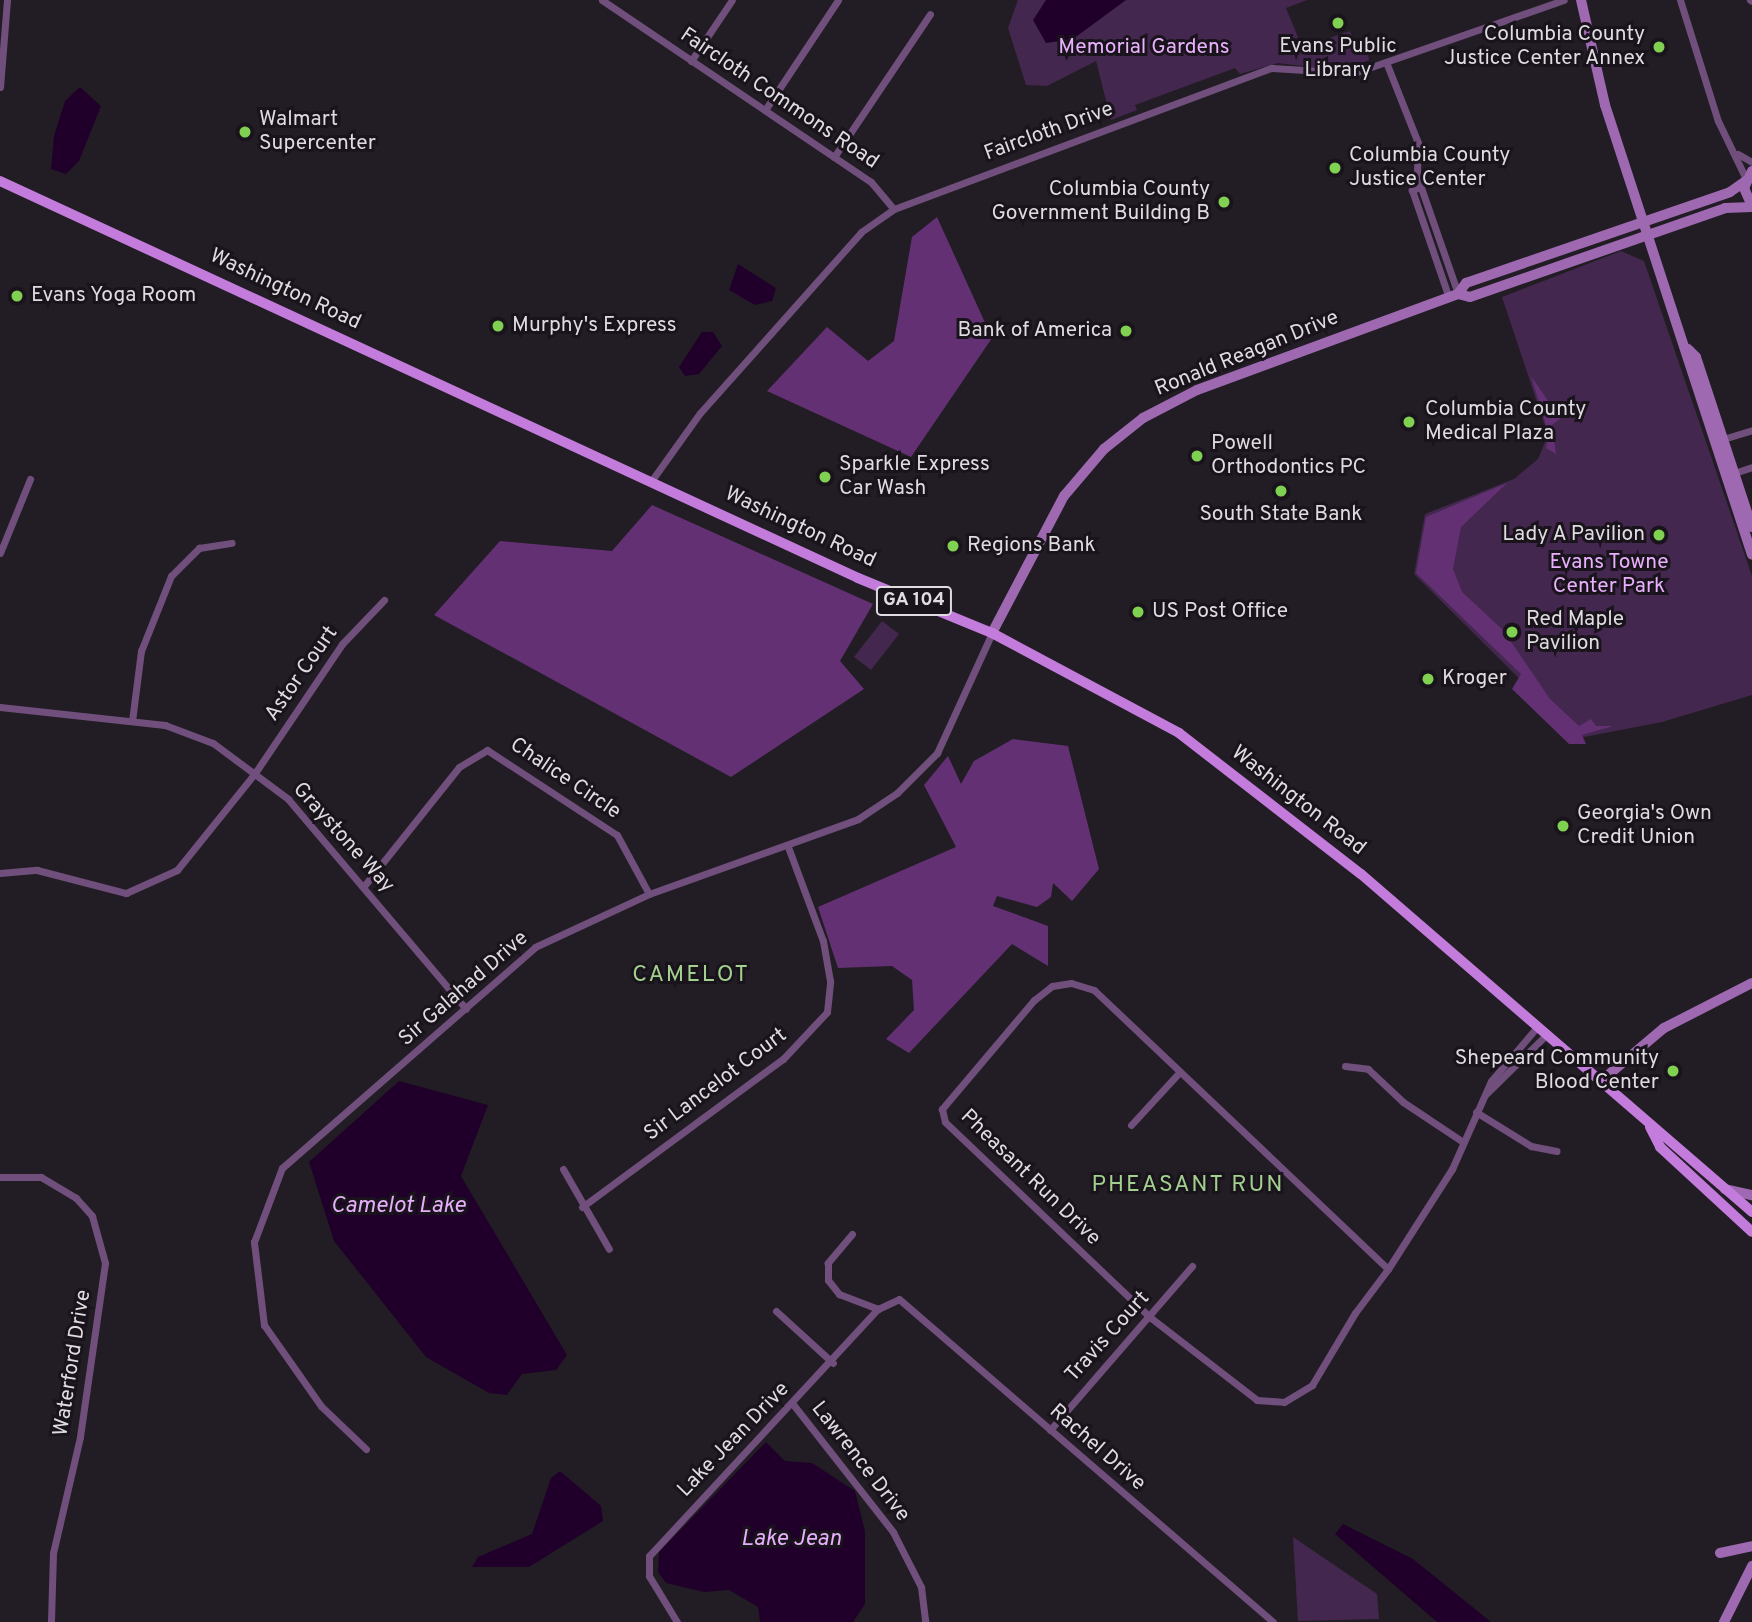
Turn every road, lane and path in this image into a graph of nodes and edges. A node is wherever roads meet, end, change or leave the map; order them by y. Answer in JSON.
{"nodes":[{"id":1,"x":7,"y":0,"type":"edge"},
{"id":2,"x":603,"y":0,"type":"edge"},
{"id":3,"x":621,"y":0,"type":"edge"},
{"id":4,"x":732,"y":0,"type":"edge"},
{"id":5,"x":838,"y":0,"type":"edge"},
{"id":6,"x":1564,"y":0,"type":"edge"},
{"id":7,"x":1581,"y":0,"type":"edge"},
{"id":8,"x":1680,"y":0,"type":"edge"},
{"id":9,"x":615,"y":8,"type":"junction"},
{"id":10,"x":930,"y":14,"type":"dead end"},
{"id":11,"x":691,"y":61,"type":"junction"},
{"id":12,"x":1386,"y":62,"type":"junction"},
{"id":13,"x":0,"y":87,"type":"edge"},
{"id":14,"x":765,"y":110,"type":"junction"},
{"id":15,"x":1737,"y":153,"type":"junction"},
{"id":16,"x":834,"y":157,"type":"junction"},
{"id":17,"x":1752,"y":162,"type":"edge"},
{"id":18,"x":1748,"y":177,"type":"edge"},
{"id":19,"x":0,"y":181,"type":"edge"},
{"id":20,"x":1752,"y":207,"type":"edge"},
{"id":21,"x":894,"y":209,"type":"junction"},
{"id":22,"x":1646,"y":220,"type":"junction"},
{"id":23,"x":1650,"y":231,"type":"junction"},
{"id":24,"x":1454,"y":296,"type":"junction"},
{"id":25,"x":1752,"y":430,"type":"edge"},
{"id":26,"x":1719,"y":441,"type":"junction"},
{"id":27,"x":1752,"y":467,"type":"edge"},
{"id":28,"x":1730,"y":474,"type":"junction"},
{"id":29,"x":30,"y":479,"type":"dead end"},
{"id":30,"x":652,"y":480,"type":"junction"},
{"id":31,"x":1752,"y":527,"type":"edge"},
{"id":32,"x":232,"y":543,"type":"dead end"},
{"id":33,"x":0,"y":554,"type":"edge"},
{"id":34,"x":1752,"y":555,"type":"edge"},
{"id":35,"x":384,"y":600,"type":"dead end"},
{"id":36,"x":992,"y":633,"type":"junction"},
{"id":37,"x":0,"y":707,"type":"edge"},
{"id":38,"x":132,"y":721,"type":"junction"},
{"id":39,"x":255,"y":773,"type":"junction"},
{"id":40,"x":788,"y":847,"type":"junction"},
{"id":41,"x":0,"y":873,"type":"edge"},
{"id":42,"x":364,"y":886,"type":"junction"},
{"id":43,"x":649,"y":894,"type":"junction"},
{"id":44,"x":1752,"y":983,"type":"edge"},
{"id":45,"x":466,"y":1009,"type":"junction"},
{"id":46,"x":1538,"y":1026,"type":"junction"},
{"id":47,"x":1547,"y":1034,"type":"junction"},
{"id":48,"x":1345,"y":1066,"type":"dead end"},
{"id":49,"x":1177,"y":1075,"type":"junction"},
{"id":50,"x":1601,"y":1081,"type":"junction"},
{"id":51,"x":1486,"y":1094,"type":"junction"},
{"id":52,"x":1476,"y":1112,"type":"junction"},
{"id":53,"x":1648,"y":1121,"type":"junction"},
{"id":54,"x":1131,"y":1125,"type":"dead end"},
{"id":55,"x":1463,"y":1142,"type":"junction"},
{"id":56,"x":1557,"y":1151,"type":"dead end"},
{"id":57,"x":563,"y":1169,"type":"dead end"},
{"id":58,"x":0,"y":1177,"type":"edge"},
{"id":59,"x":1723,"y":1188,"type":"junction"},
{"id":60,"x":1752,"y":1195,"type":"edge"},
{"id":61,"x":582,"y":1207,"type":"junction"},
{"id":62,"x":1752,"y":1212,"type":"edge"},
{"id":63,"x":1752,"y":1232,"type":"edge"},
{"id":64,"x":852,"y":1234,"type":"dead end"},
{"id":65,"x":609,"y":1248,"type":"dead end"},
{"id":66,"x":1192,"y":1266,"type":"dead end"},
{"id":67,"x":1388,"y":1269,"type":"junction"},
{"id":68,"x":899,"y":1299,"type":"joint"},
{"id":69,"x":878,"y":1309,"type":"junction"},
{"id":70,"x":776,"y":1311,"type":"dead end"},
{"id":71,"x":1151,"y":1318,"type":"junction"},
{"id":72,"x":832,"y":1363,"type":"junction"},
{"id":73,"x":792,"y":1403,"type":"junction"},
{"id":74,"x":1050,"y":1430,"type":"junction"},
{"id":75,"x":366,"y":1448,"type":"dead end"},
{"id":76,"x":1752,"y":1546,"type":"edge"},
{"id":77,"x":1720,"y":1553,"type":"dead end"},
{"id":78,"x":1752,"y":1566,"type":"edge"},
{"id":79,"x":51,"y":1622,"type":"edge"},
{"id":80,"x":677,"y":1622,"type":"edge"},
{"id":81,"x":925,"y":1622,"type":"edge"},
{"id":82,"x":1273,"y":1622,"type":"edge"},
{"id":83,"x":1724,"y":1622,"type":"edge"}],
"edges":[{"from":1,"to":13,"type":"street"},
{"from":2,"to":9,"type":"street","name":"Faircloth Commons Road"},
{"from":3,"to":9,"type":"street"},
{"from":4,"to":11,"type":"street"},
{"from":5,"to":14,"type":"street"},
{"from":6,"to":12,"type":"street","name":"Faircloth Drive"},
{"from":7,"to":22,"type":"street"},
{"from":8,"to":15,"type":"street"},
{"from":9,"to":11,"type":"street","name":"Faircloth Commons Road"},
{"from":10,"to":16,"type":"street"},
{"from":11,"to":14,"type":"street","name":"Faircloth Commons Road"},
{"from":12,"to":21,"type":"street","name":"Faircloth Drive"},
{"from":12,"to":24,"type":"street"},
{"from":14,"to":16,"type":"street","name":"Faircloth Commons Road"},
{"from":15,"to":17,"type":"street"},
{"from":15,"to":18,"type":"street"},
{"from":16,"to":21,"type":"street","name":"Faircloth Commons Road"},
{"from":18,"to":20,"type":"street","name":"Ronald Reagan Drive"},
{"from":18,"to":22,"type":"street","name":"Ronald Reagan Drive"},
{"from":19,"to":30,"type":"main road","name":"Washington Road","number":"GA 104"},
{"from":20,"to":23,"type":"street","name":"Ronald Reagan Drive"},
{"from":21,"to":30,"type":"street","name":"Faircloth Drive"},
{"from":22,"to":23,"type":"street"},
{"from":22,"to":24,"type":"street","name":"Ronald Reagan Drive"},
{"from":23,"to":24,"type":"street","name":"Ronald Reagan Drive"},
{"from":23,"to":26,"type":"street"},
{"from":24,"to":36,"type":"street","name":"Ronald Reagan Drive"},
{"from":25,"to":26,"type":"street"},
{"from":26,"to":28,"type":"street"},
{"from":27,"to":28,"type":"street"},
{"from":28,"to":31,"type":"street"},
{"from":28,"to":34,"type":"street"},
{"from":29,"to":33,"type":"street"},
{"from":30,"to":36,"type":"main road","name":"Washington Road","number":"GA 104"},
{"from":32,"to":38,"type":"street"},
{"from":35,"to":39,"type":"street","name":"Astor Court"},
{"from":36,"to":40,"type":"street","name":"Sir Galahad Drive"},
{"from":36,"to":46,"type":"main road","name":"Washington Road","number":"GA 104"},
{"from":37,"to":38,"type":"street","name":"Graystone Way"},
{"from":38,"to":39,"type":"street","name":"Graystone Way"},
{"from":39,"to":41,"type":"street","name":"Astor Court"},
{"from":39,"to":42,"type":"street","name":"Graystone Way"},
{"from":40,"to":43,"type":"street","name":"Sir Galahad Drive"},
{"from":40,"to":61,"type":"street","name":"Sir Lancelot Court"},
{"from":42,"to":43,"type":"street","name":"Chalice Circle"},
{"from":42,"to":45,"type":"street","name":"Graystone Way"},
{"from":43,"to":45,"type":"street","name":"Sir Galahad Drive"},
{"from":44,"to":50,"type":"street"},
{"from":45,"to":75,"type":"street","name":"Sir Galahad Drive"},
{"from":46,"to":47,"type":"main road","name":"Washington Road","number":"GA 104"},
{"from":46,"to":51,"type":"street","name":"Pheasant Run Drive"},
{"from":47,"to":50,"type":"main road","name":"Washington Road","number":"GA 104"},
{"from":47,"to":51,"type":"street","name":"Pheasant Run Drive"},
{"from":48,"to":55,"type":"street"},
{"from":49,"to":54,"type":"street"},
{"from":49,"to":67,"type":"street","name":"Pheasant Run Drive"},
{"from":49,"to":71,"type":"street","name":"Pheasant Run Drive"},
{"from":50,"to":53,"type":"main road","name":"Washington Road","number":"GA 104"},
{"from":51,"to":52,"type":"street","name":"Pheasant Run Drive"},
{"from":52,"to":55,"type":"street","name":"Pheasant Run Drive"},
{"from":52,"to":56,"type":"street"},
{"from":53,"to":59,"type":"main road","name":"Washington Road","number":"GA 104"},
{"from":53,"to":63,"type":"main road","name":"Washington Road"},
{"from":55,"to":67,"type":"street","name":"Pheasant Run Drive"},
{"from":57,"to":61,"type":"street"},
{"from":58,"to":79,"type":"street","name":"Waterford Drive"},
{"from":59,"to":60,"type":"street"},
{"from":59,"to":62,"type":"main road","name":"Washington Road","number":"GA 104"},
{"from":61,"to":65,"type":"street"},
{"from":64,"to":69,"type":"street"},
{"from":66,"to":71,"type":"street","name":"Travis Court"},
{"from":67,"to":71,"type":"street","name":"Pheasant Run Drive"},
{"from":68,"to":69,"type":"street","name":"Lake Jean Drive"},
{"from":68,"to":74,"type":"street","name":"Rachel Drive"},
{"from":69,"to":72,"type":"street","name":"Lake Jean Drive"},
{"from":70,"to":72,"type":"street"},
{"from":71,"to":74,"type":"street","name":"Travis Court"},
{"from":72,"to":73,"type":"street","name":"Lake Jean Drive"},
{"from":73,"to":80,"type":"street","name":"Lake Jean Drive"},
{"from":73,"to":81,"type":"street","name":"Lawrence Drive"},
{"from":74,"to":82,"type":"street","name":"Rachel Drive"},
{"from":76,"to":77,"type":"street"},
{"from":78,"to":83,"type":"street"}]}
